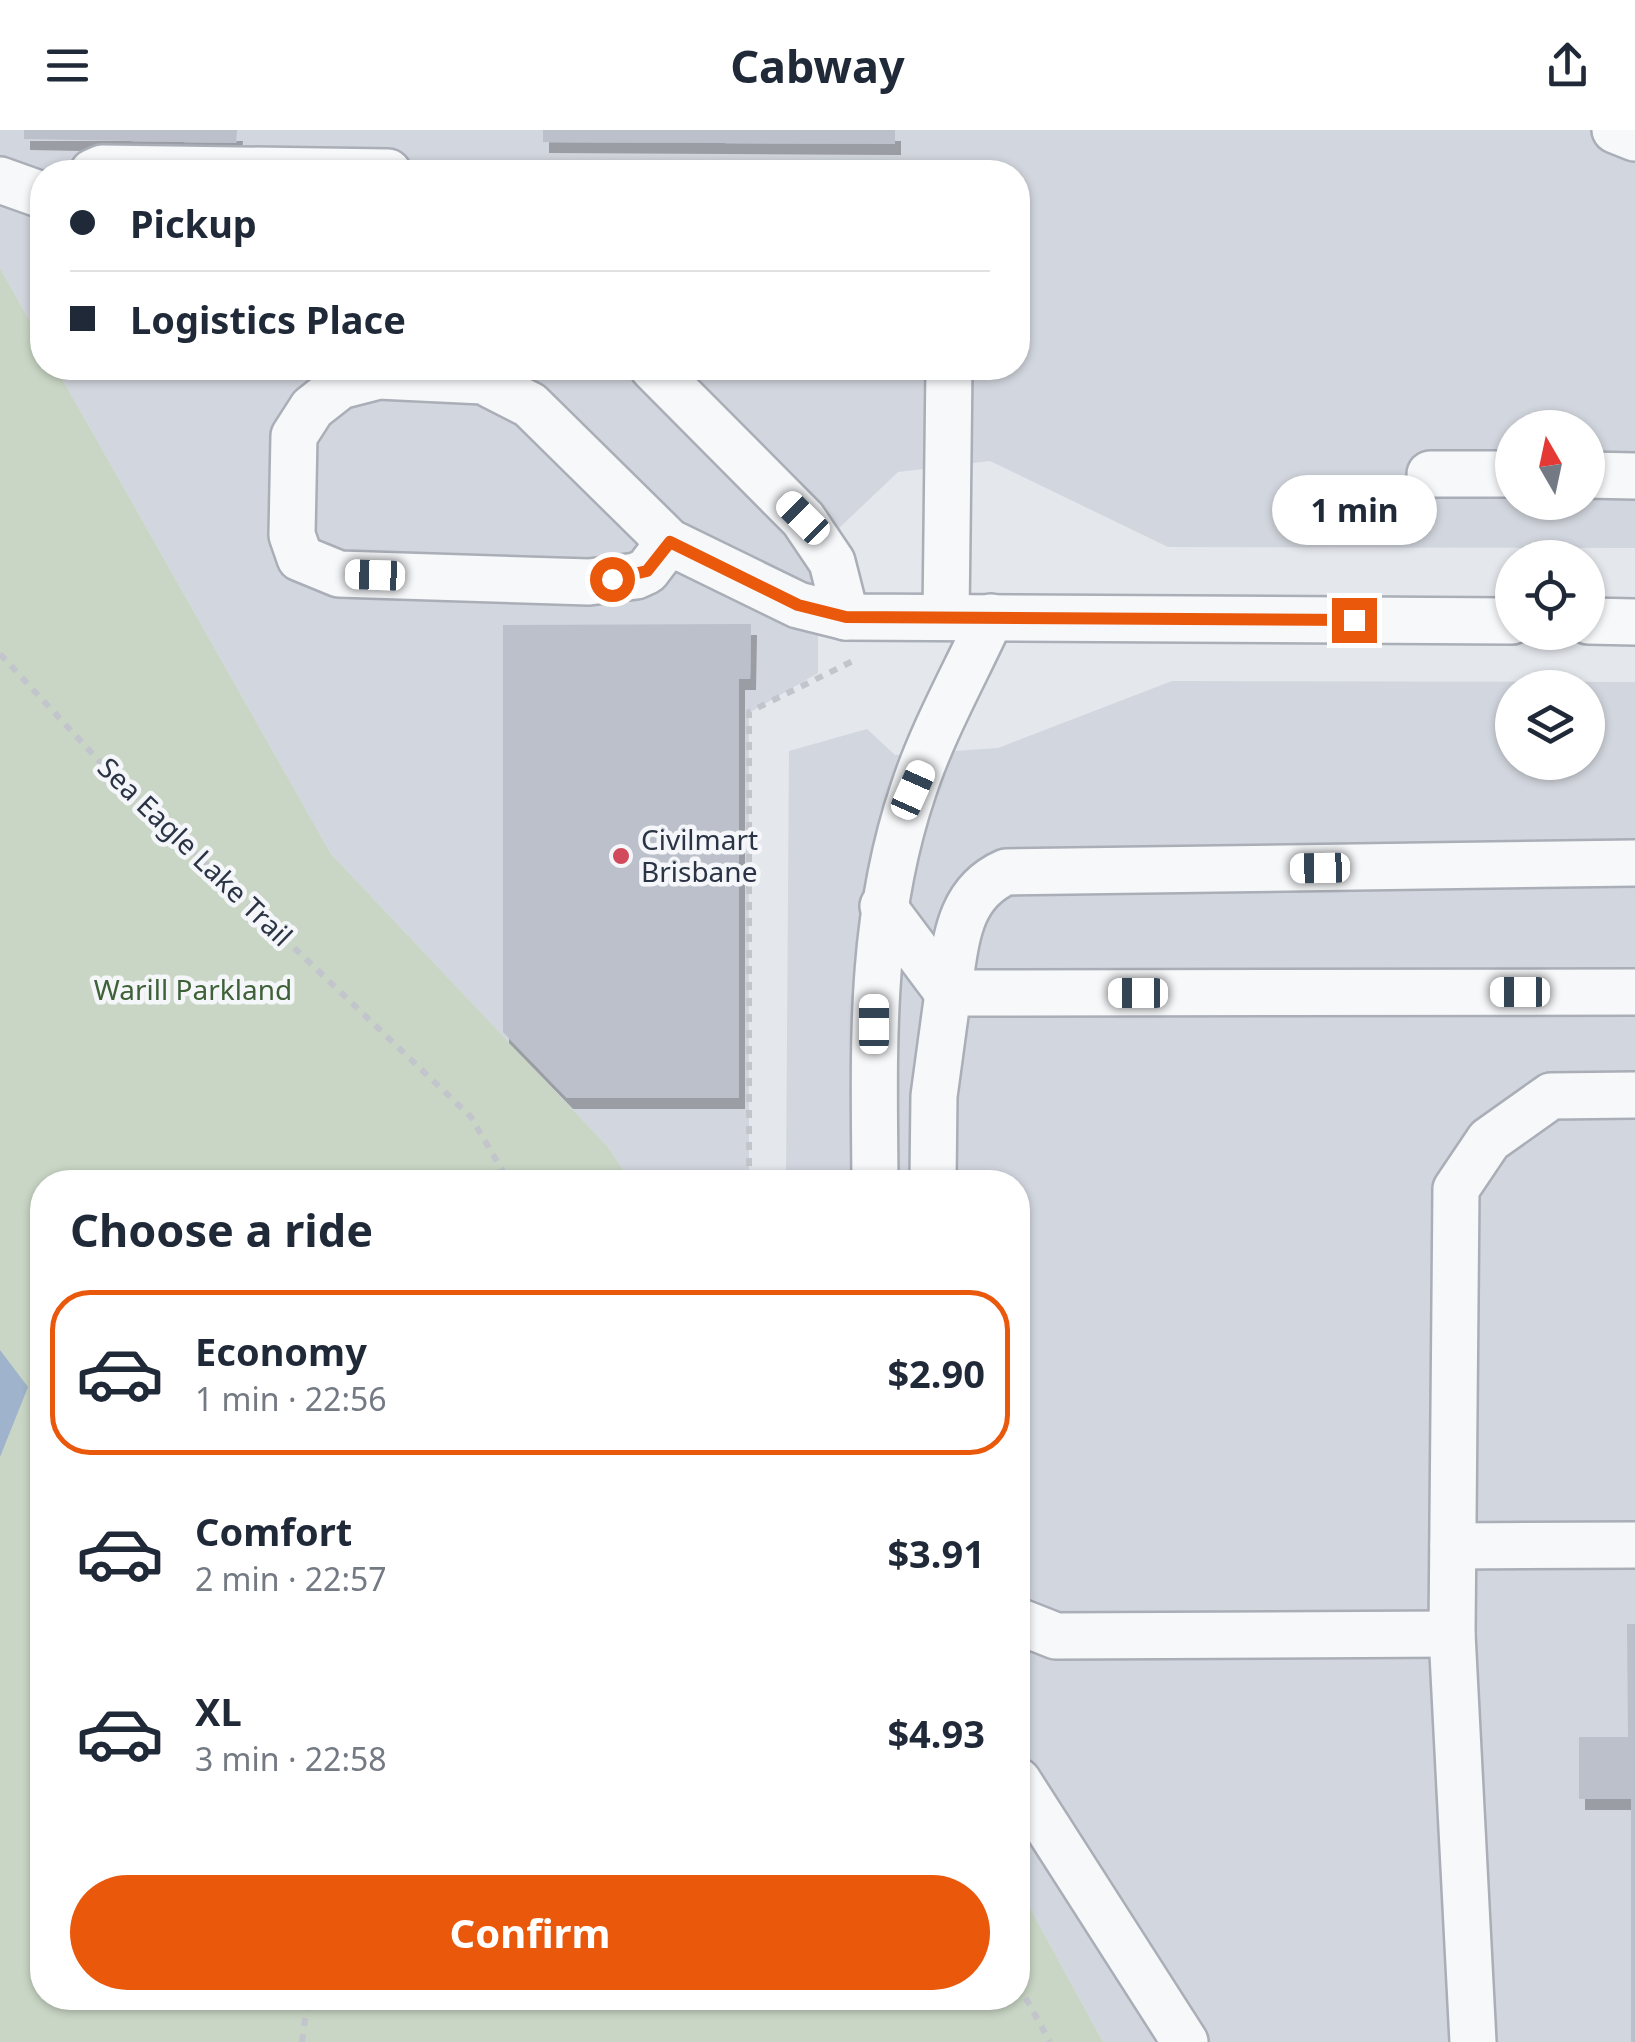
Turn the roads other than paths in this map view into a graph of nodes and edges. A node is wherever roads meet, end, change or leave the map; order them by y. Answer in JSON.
{"nodes":[{"id":1,"x":1615,"y":130,"type":"edge"},
{"id":2,"x":1635,"y":138,"type":"edge"},
{"id":3,"x":0,"y":180,"type":"edge"},
{"id":4,"x":30,"y":191,"type":"edge"},
{"id":5,"x":363,"y":380,"type":"edge"},
{"id":6,"x":462,"y":380,"type":"edge"},
{"id":7,"x":665,"y":380,"type":"edge"},
{"id":8,"x":949,"y":380,"type":"edge"},
{"id":9,"x":1430,"y":474,"type":"dead end"},
{"id":10,"x":1495,"y":474,"type":"edge"},
{"id":11,"x":1605,"y":476,"type":"edge"},
{"id":12,"x":1635,"y":476,"type":"edge"},
{"id":13,"x":670,"y":542,"type":"junction"},
{"id":14,"x":946,"y":616,"type":"junction"},
{"id":15,"x":846,"y":617,"type":"junction"},
{"id":16,"x":990,"y":617,"type":"junction"},
{"id":17,"x":1495,"y":621,"type":"edge"},
{"id":18,"x":1605,"y":621,"type":"edge"},
{"id":19,"x":1635,"y":622,"type":"edge"},
{"id":20,"x":1635,"y":863,"type":"edge"},
{"id":21,"x":883,"y":906,"type":"junction"},
{"id":22,"x":1635,"y":992,"type":"edge"},
{"id":23,"x":948,"y":993,"type":"junction"},
{"id":24,"x":1635,"y":1094,"type":"edge"},
{"id":25,"x":875,"y":1170,"type":"edge"},
{"id":26,"x":933,"y":1170,"type":"edge"},
{"id":27,"x":1635,"y":1545,"type":"edge"},
{"id":28,"x":1453,"y":1546,"type":"junction"},
{"id":29,"x":1030,"y":1626,"type":"edge"},
{"id":30,"x":1452,"y":1634,"type":"junction"},
{"id":31,"x":1030,"y":1800,"type":"edge"},
{"id":32,"x":1184,"y":2042,"type":"edge"},
{"id":33,"x":1472,"y":2042,"type":"edge"}],
"edges":[{"from":1,"to":2,"type":"street"},
{"from":3,"to":4,"type":"street"},
{"from":5,"to":13,"type":"street"},
{"from":6,"to":13,"type":"street"},
{"from":7,"to":15,"type":"street"},
{"from":8,"to":14,"type":"street"},
{"from":9,"to":10,"type":"street"},
{"from":11,"to":12,"type":"street"},
{"from":13,"to":15,"type":"street"},
{"from":14,"to":15,"type":"street"},
{"from":14,"to":16,"type":"street"},
{"from":16,"to":17,"type":"street"},
{"from":16,"to":21,"type":"street"},
{"from":18,"to":19,"type":"street"},
{"from":20,"to":23,"type":"street"},
{"from":21,"to":23,"type":"street"},
{"from":21,"to":25,"type":"street"},
{"from":22,"to":23,"type":"street"},
{"from":23,"to":26,"type":"street"},
{"from":24,"to":28,"type":"street"},
{"from":27,"to":28,"type":"street"},
{"from":28,"to":30,"type":"street"},
{"from":29,"to":30,"type":"street"},
{"from":30,"to":33,"type":"street"},
{"from":31,"to":32,"type":"street"}]}
